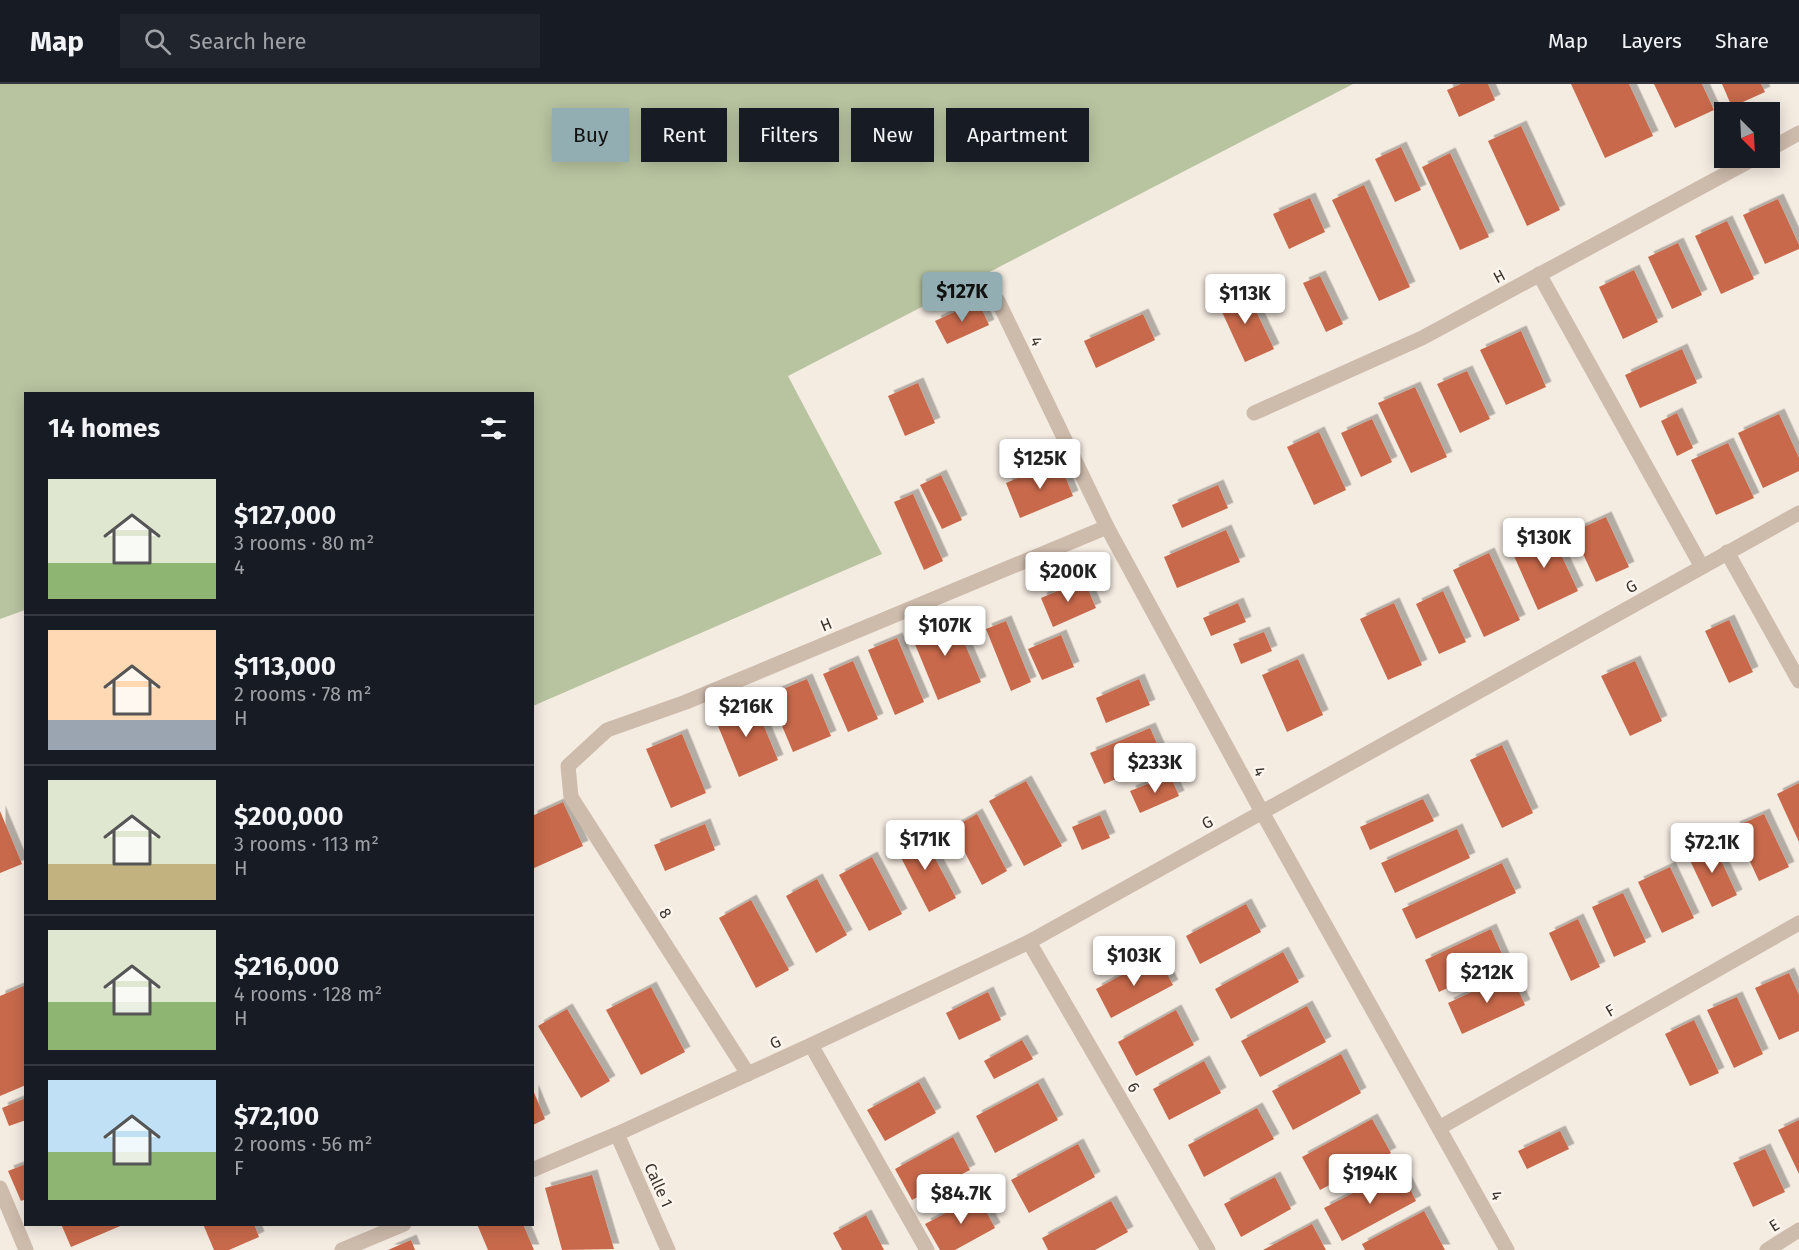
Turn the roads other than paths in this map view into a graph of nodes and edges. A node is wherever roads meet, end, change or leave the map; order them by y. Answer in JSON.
{"nodes":[{"id":1,"x":1799,"y":134,"type":"edge"},
{"id":2,"x":1780,"y":144,"type":"edge"},
{"id":3,"x":1736,"y":168,"type":"edge"},
{"id":4,"x":1539,"y":274,"type":"junction"},
{"id":5,"x":998,"y":301,"type":"dead end"},
{"id":6,"x":1254,"y":412,"type":"dead end"},
{"id":7,"x":1799,"y":513,"type":"edge"},
{"id":8,"x":1107,"y":527,"type":"junction"},
{"id":9,"x":1727,"y":552,"type":"junction"},
{"id":10,"x":1702,"y":567,"type":"junction"},
{"id":11,"x":1799,"y":681,"type":"edge"},
{"id":12,"x":568,"y":766,"type":"joint"},
{"id":13,"x":1262,"y":812,"type":"junction"},
{"id":14,"x":1799,"y":923,"type":"edge"},
{"id":15,"x":1029,"y":942,"type":"junction"},
{"id":16,"x":811,"y":1045,"type":"junction"},
{"id":17,"x":748,"y":1074,"type":"junction"},
{"id":18,"x":1439,"y":1128,"type":"junction"},
{"id":19,"x":617,"y":1134,"type":"junction"},
{"id":20,"x":534,"y":1169,"type":"edge"},
{"id":21,"x":0,"y":1188,"type":"edge"},
{"id":22,"x":399,"y":1226,"type":"edge"},
{"id":23,"x":1799,"y":1230,"type":"edge"},
{"id":24,"x":26,"y":1250,"type":"edge"},
{"id":25,"x":342,"y":1250,"type":"edge"},
{"id":26,"x":668,"y":1250,"type":"edge"},
{"id":27,"x":927,"y":1250,"type":"edge"},
{"id":28,"x":1208,"y":1250,"type":"edge"},
{"id":29,"x":1507,"y":1250,"type":"edge"},
{"id":30,"x":1767,"y":1250,"type":"edge"}],
"edges":[{"from":1,"to":2,"type":"street"},
{"from":3,"to":4,"type":"street","name":"H"},
{"from":4,"to":6,"type":"street","name":"H"},
{"from":4,"to":10,"type":"street"},
{"from":5,"to":8,"type":"street","name":"4"},
{"from":7,"to":9,"type":"street","name":"G"},
{"from":8,"to":12,"type":"street","name":"H"},
{"from":8,"to":13,"type":"street","name":"4"},
{"from":9,"to":10,"type":"street","name":"G"},
{"from":9,"to":11,"type":"street"},
{"from":10,"to":13,"type":"street","name":"G"},
{"from":12,"to":17,"type":"street","name":"8"},
{"from":13,"to":15,"type":"street","name":"G"},
{"from":13,"to":18,"type":"street","name":"4"},
{"from":14,"to":18,"type":"street","name":"F"},
{"from":15,"to":16,"type":"street","name":"G"},
{"from":15,"to":28,"type":"street","name":"6"},
{"from":16,"to":17,"type":"street","name":"G"},
{"from":16,"to":27,"type":"street"},
{"from":17,"to":19,"type":"street","name":"G"},
{"from":18,"to":29,"type":"street","name":"4"},
{"from":19,"to":20,"type":"street","name":"G"},
{"from":19,"to":26,"type":"street","name":"Calle 1"},
{"from":21,"to":24,"type":"street"},
{"from":22,"to":25,"type":"street"},
{"from":23,"to":30,"type":"street","name":"E"}]}
